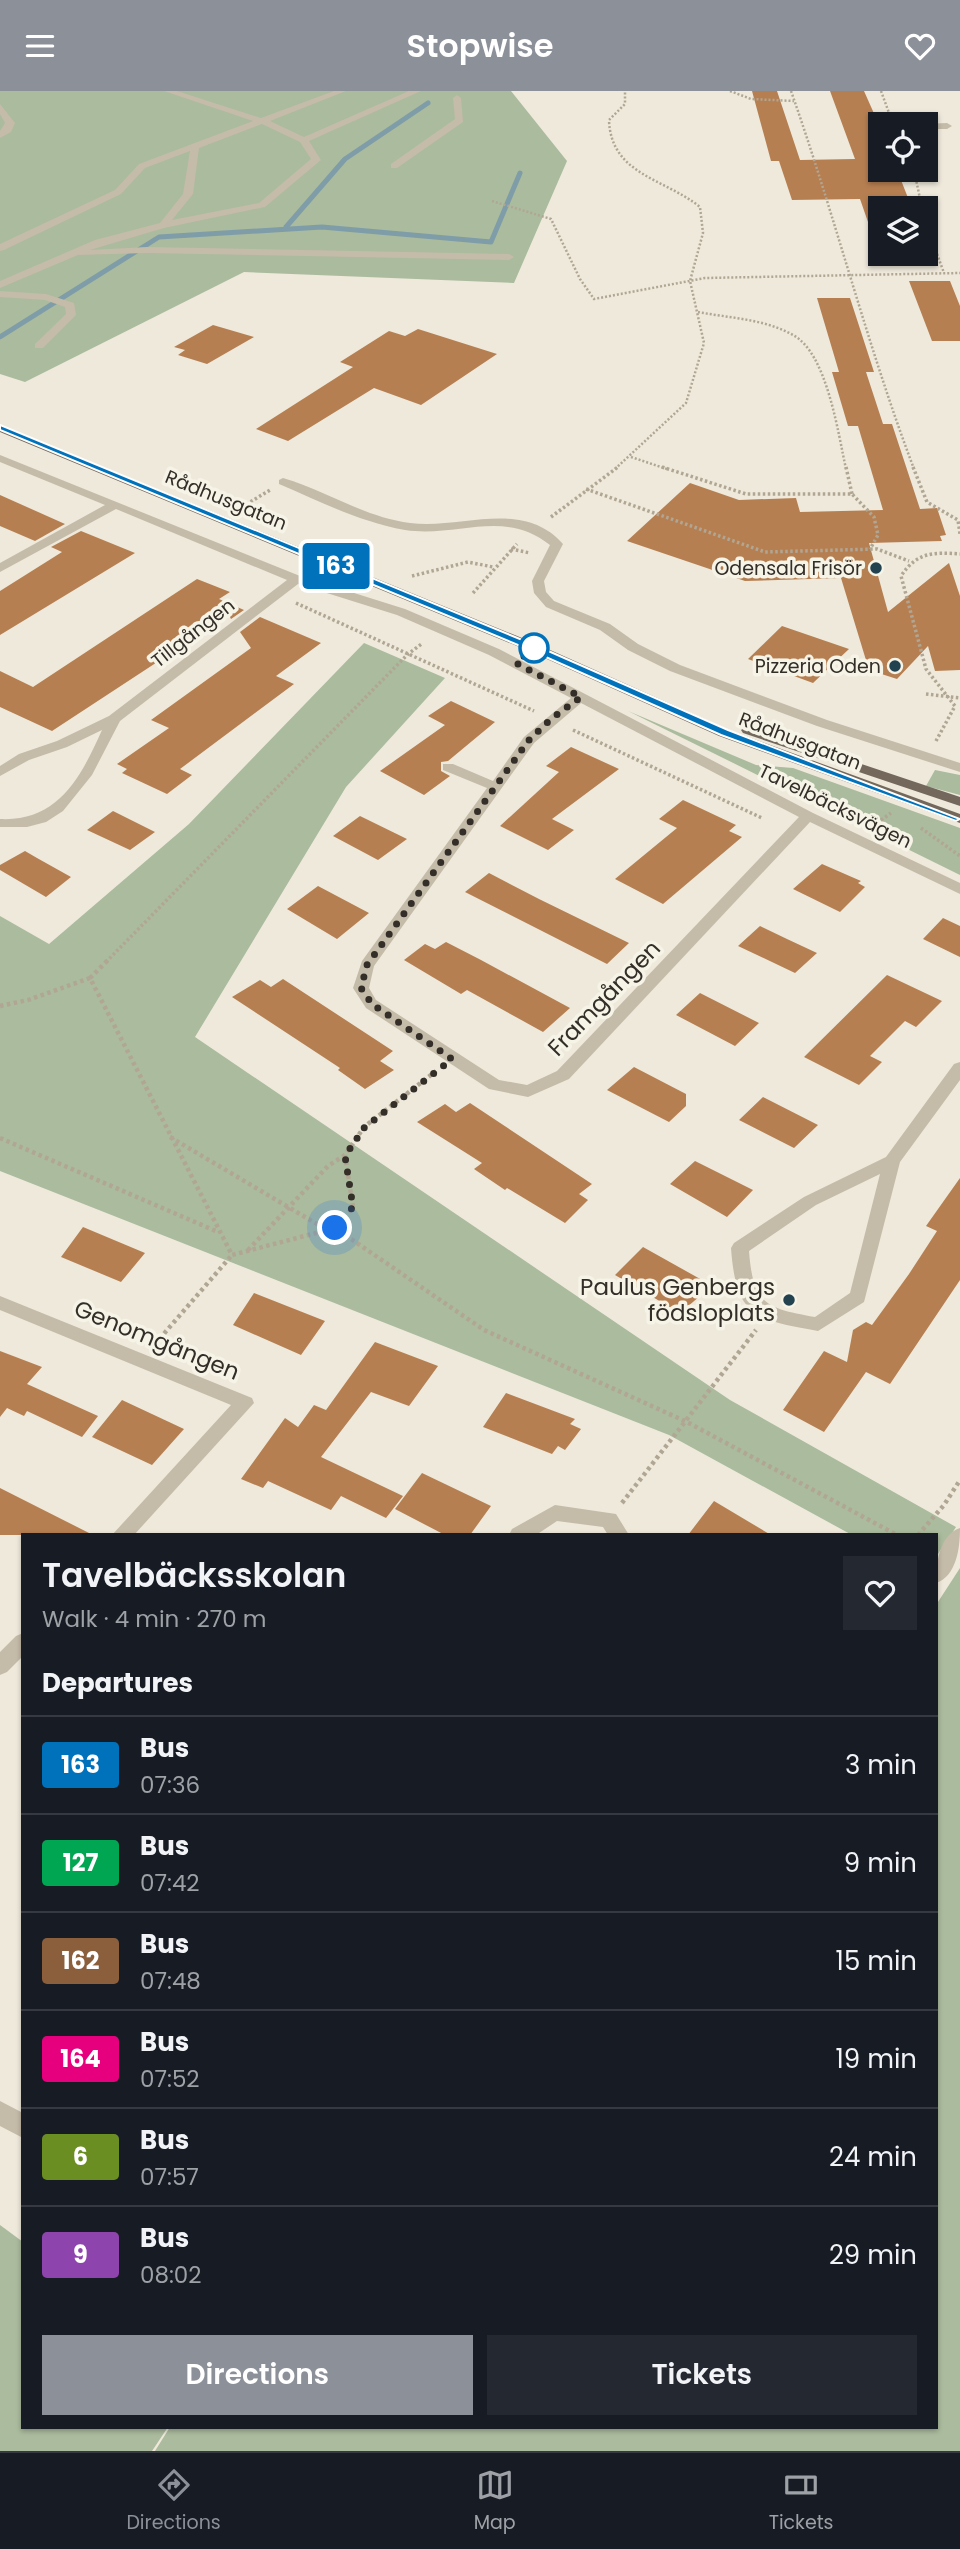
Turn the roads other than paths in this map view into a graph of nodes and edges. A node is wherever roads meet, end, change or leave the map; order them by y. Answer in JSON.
{"nodes":[{"id":1,"x":168,"y":91,"type":"edge"},
{"id":2,"x":341,"y":91,"type":"edge"},
{"id":3,"x":417,"y":91,"type":"edge"},
{"id":4,"x":457,"y":98,"type":"dead end"},
{"id":5,"x":0,"y":107,"type":"edge"},
{"id":6,"x":264,"y":122,"type":"junction"},
{"id":7,"x":938,"y":126,"type":"edge"},
{"id":8,"x":947,"y":126,"type":"dead end"},
{"id":9,"x":0,"y":135,"type":"edge"},
{"id":10,"x":304,"y":139,"type":"junction"},
{"id":11,"x":195,"y":149,"type":"junction"},
{"id":12,"x":394,"y":166,"type":"dead end"},
{"id":13,"x":163,"y":225,"type":"junction"},
{"id":14,"x":0,"y":248,"type":"edge"},
{"id":15,"x":71,"y":253,"type":"junction"},
{"id":16,"x":509,"y":257,"type":"dead end"},
{"id":17,"x":0,"y":285,"type":"edge"},
{"id":18,"x":0,"y":294,"type":"edge"},
{"id":19,"x":39,"y":346,"type":"dead end"},
{"id":20,"x":0,"y":428,"type":"edge"},
{"id":21,"x":0,"y":458,"type":"edge"},
{"id":22,"x":283,"y":482,"type":"road end"},
{"id":23,"x":113,"y":506,"type":"junction"},
{"id":24,"x":0,"y":568,"type":"edge"},
{"id":25,"x":296,"y":579,"type":"junction"},
{"id":26,"x":630,"y":690,"type":"junction"},
{"id":27,"x":581,"y":697,"type":"junction"},
{"id":28,"x":114,"y":719,"type":"junction"},
{"id":29,"x":448,"y":767,"type":"dead end"},
{"id":30,"x":960,"y":768,"type":"edge"},
{"id":31,"x":0,"y":772,"type":"edge"},
{"id":32,"x":493,"y":786,"type":"junction"},
{"id":33,"x":960,"y":803,"type":"edge"},
{"id":34,"x":808,"y":816,"type":"junction"},
{"id":35,"x":960,"y":819,"type":"edge"},
{"id":36,"x":0,"y":823,"type":"edge"},
{"id":37,"x":960,"y":889,"type":"edge"},
{"id":38,"x":960,"y":1068,"type":"edge"},
{"id":39,"x":892,"y":1161,"type":"junction"},
{"id":40,"x":0,"y":1303,"type":"edge"},
{"id":41,"x":614,"y":1528,"type":"edge"},
{"id":42,"x":124,"y":1533,"type":"edge"},
{"id":43,"x":522,"y":1533,"type":"edge"},
{"id":44,"x":960,"y":1536,"type":"edge"},
{"id":45,"x":938,"y":1572,"type":"edge"},
{"id":46,"x":21,"y":1644,"type":"edge"},
{"id":47,"x":0,"y":1667,"type":"edge"},
{"id":48,"x":0,"y":2113,"type":"edge"},
{"id":49,"x":21,"y":2125,"type":"edge"}],
"edges":[{"from":1,"to":6,"type":"street"},
{"from":2,"to":6,"type":"street"},
{"from":3,"to":10,"type":"street"},
{"from":4,"to":12,"type":"street"},
{"from":5,"to":9,"type":"street"},
{"from":6,"to":10,"type":"street"},
{"from":6,"to":11,"type":"street"},
{"from":7,"to":8,"type":"street"},
{"from":10,"to":13,"type":"street"},
{"from":11,"to":13,"type":"street"},
{"from":11,"to":14,"type":"street"},
{"from":13,"to":15,"type":"street"},
{"from":15,"to":16,"type":"street"},
{"from":15,"to":17,"type":"street"},
{"from":18,"to":19,"type":"street"},
{"from":20,"to":26,"type":"main road","name":"Rådhusgatan"},
{"from":21,"to":23,"type":"street","name":"Tavelbäcksvägen"},
{"from":22,"to":30,"type":"street"},
{"from":23,"to":24,"type":"street"},
{"from":23,"to":25,"type":"street","name":"Tavelbäcksvägen"},
{"from":25,"to":27,"type":"street","name":"Tavelbäcksvägen"},
{"from":25,"to":28,"type":"street","name":"Tillgången"},
{"from":26,"to":33,"type":"main road","name":"Rådhusgatan"},
{"from":26,"to":35,"type":"main road","name":"Rådhusgatan"},
{"from":27,"to":32,"type":"street","name":"Framgången"},
{"from":27,"to":34,"type":"street","name":"Tavelbäcksvägen"},
{"from":28,"to":31,"type":"street","name":"Tillgången"},
{"from":28,"to":36,"type":"street","name":"Tillgången"},
{"from":29,"to":32,"type":"street"},
{"from":32,"to":34,"type":"street","name":"Framgången"},
{"from":34,"to":37,"type":"street","name":"Tavelbäcksvägen"},
{"from":38,"to":39,"type":"street"},
{"from":39,"to":39,"type":"street"},
{"from":40,"to":42,"type":"street","name":"Genomgången"},
{"from":41,"to":43,"type":"street"},
{"from":44,"to":45,"type":"street"},
{"from":46,"to":47,"type":"street"},
{"from":48,"to":49,"type":"street"}]}
